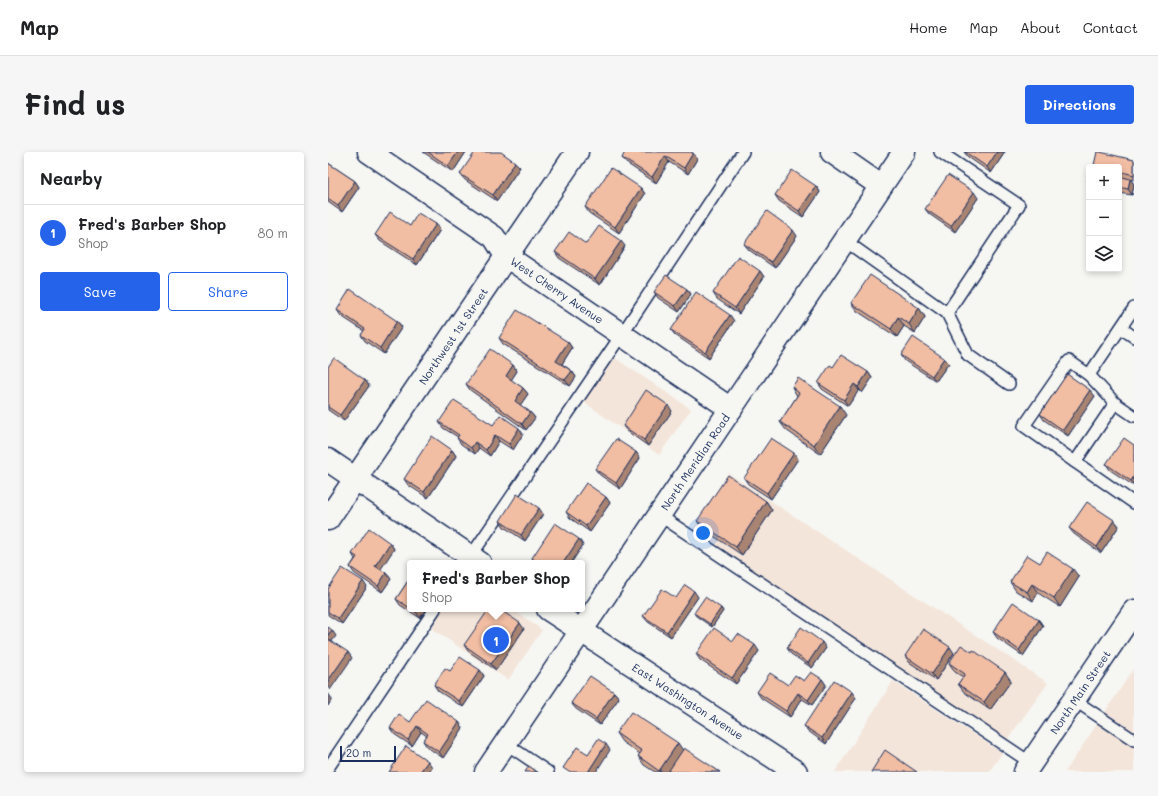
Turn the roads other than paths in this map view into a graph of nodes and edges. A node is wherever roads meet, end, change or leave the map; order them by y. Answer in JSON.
{"nodes":[{"id":1,"x":369,"y":152,"type":"edge"},
{"id":2,"x":577,"y":152,"type":"edge"},
{"id":3,"x":743,"y":152,"type":"edge"},
{"id":4,"x":832,"y":152,"type":"edge"},
{"id":5,"x":904,"y":152,"type":"edge"},
{"id":6,"x":940,"y":152,"type":"edge"},
{"id":7,"x":881,"y":186,"type":"junction"},
{"id":8,"x":844,"y":240,"type":"junction"},
{"id":9,"x":506,"y":256,"type":"junction"},
{"id":10,"x":1134,"y":308,"type":"edge"},
{"id":11,"x":948,"y":313,"type":"junction"},
{"id":12,"x":1121,"y":328,"type":"junction"},
{"id":13,"x":622,"y":334,"type":"junction"},
{"id":14,"x":1134,"y":337,"type":"edge"},
{"id":15,"x":1089,"y":375,"type":"junction"},
{"id":16,"x":1009,"y":384,"type":"dead end"},
{"id":17,"x":1115,"y":403,"type":"junction"},
{"id":18,"x":731,"y":409,"type":"junction"},
{"id":19,"x":1134,"y":416,"type":"edge"},
{"id":20,"x":328,"y":460,"type":"edge"},
{"id":21,"x":1075,"y":462,"type":"junction"},
{"id":22,"x":355,"y":479,"type":"junction"},
{"id":23,"x":1134,"y":503,"type":"edge"},
{"id":24,"x":659,"y":515,"type":"junction"},
{"id":25,"x":328,"y":519,"type":"edge"},
{"id":26,"x":471,"y":560,"type":"edge"},
{"id":27,"x":473,"y":560,"type":"edge"},
{"id":28,"x":1134,"y":611,"type":"edge"},
{"id":29,"x":433,"y":612,"type":"edge"},
{"id":30,"x":552,"y":612,"type":"edge"},
{"id":31,"x":580,"y":631,"type":"junction"},
{"id":32,"x":1074,"y":700,"type":"junction"},
{"id":33,"x":1134,"y":740,"type":"edge"},
{"id":34,"x":505,"y":743,"type":"junction"},
{"id":35,"x":1028,"y":767,"type":"edge"},
{"id":36,"x":328,"y":768,"type":"edge"},
{"id":37,"x":486,"y":772,"type":"edge"},
{"id":38,"x":548,"y":772,"type":"edge"},
{"id":39,"x":796,"y":772,"type":"edge"}],
"edges":[{"from":1,"to":9,"type":"street","name":"West Cherry Avenue"},
{"from":2,"to":9,"type":"street","name":"Northwest 1st Street"},
{"from":3,"to":13,"type":"lane"},
{"from":4,"to":7,"type":"street"},
{"from":5,"to":7,"type":"street","name":"North Meridian Road"},
{"from":6,"to":11,"type":"lane"},
{"from":7,"to":8,"type":"street","name":"North Meridian Road"},
{"from":8,"to":11,"type":"lane"},
{"from":8,"to":18,"type":"street","name":"North Meridian Road"},
{"from":9,"to":13,"type":"street","name":"West Cherry Avenue"},
{"from":9,"to":22,"type":"street","name":"Northwest 1st Street"},
{"from":10,"to":12,"type":"lane"},
{"from":11,"to":16,"type":"lane"},
{"from":12,"to":14,"type":"lane"},
{"from":12,"to":15,"type":"lane"},
{"from":13,"to":18,"type":"street","name":"West Cherry Avenue"},
{"from":13,"to":27,"type":"lane"},
{"from":15,"to":17,"type":"lane"},
{"from":15,"to":21,"type":"lane"},
{"from":17,"to":19,"type":"lane"},
{"from":17,"to":21,"type":"lane"},
{"from":18,"to":24,"type":"street","name":"North Meridian Road"},
{"from":20,"to":22,"type":"street"},
{"from":21,"to":23,"type":"lane"},
{"from":22,"to":25,"type":"street","name":"Northwest 1st Street"},
{"from":22,"to":26,"type":"street"},
{"from":24,"to":31,"type":"street","name":"North Meridian Road"},
{"from":24,"to":35,"type":"lane"},
{"from":28,"to":32,"type":"street","name":"North Main Street"},
{"from":29,"to":36,"type":"lane"},
{"from":30,"to":31,"type":"street","name":"East Washington Avenue"},
{"from":31,"to":34,"type":"street","name":"North Meridian Road"},
{"from":31,"to":39,"type":"street","name":"East Washington Avenue"},
{"from":32,"to":33,"type":"lane"},
{"from":32,"to":35,"type":"street","name":"North Main Street"},
{"from":34,"to":37,"type":"street","name":"North Meridian Road"},
{"from":34,"to":38,"type":"lane"}]}
